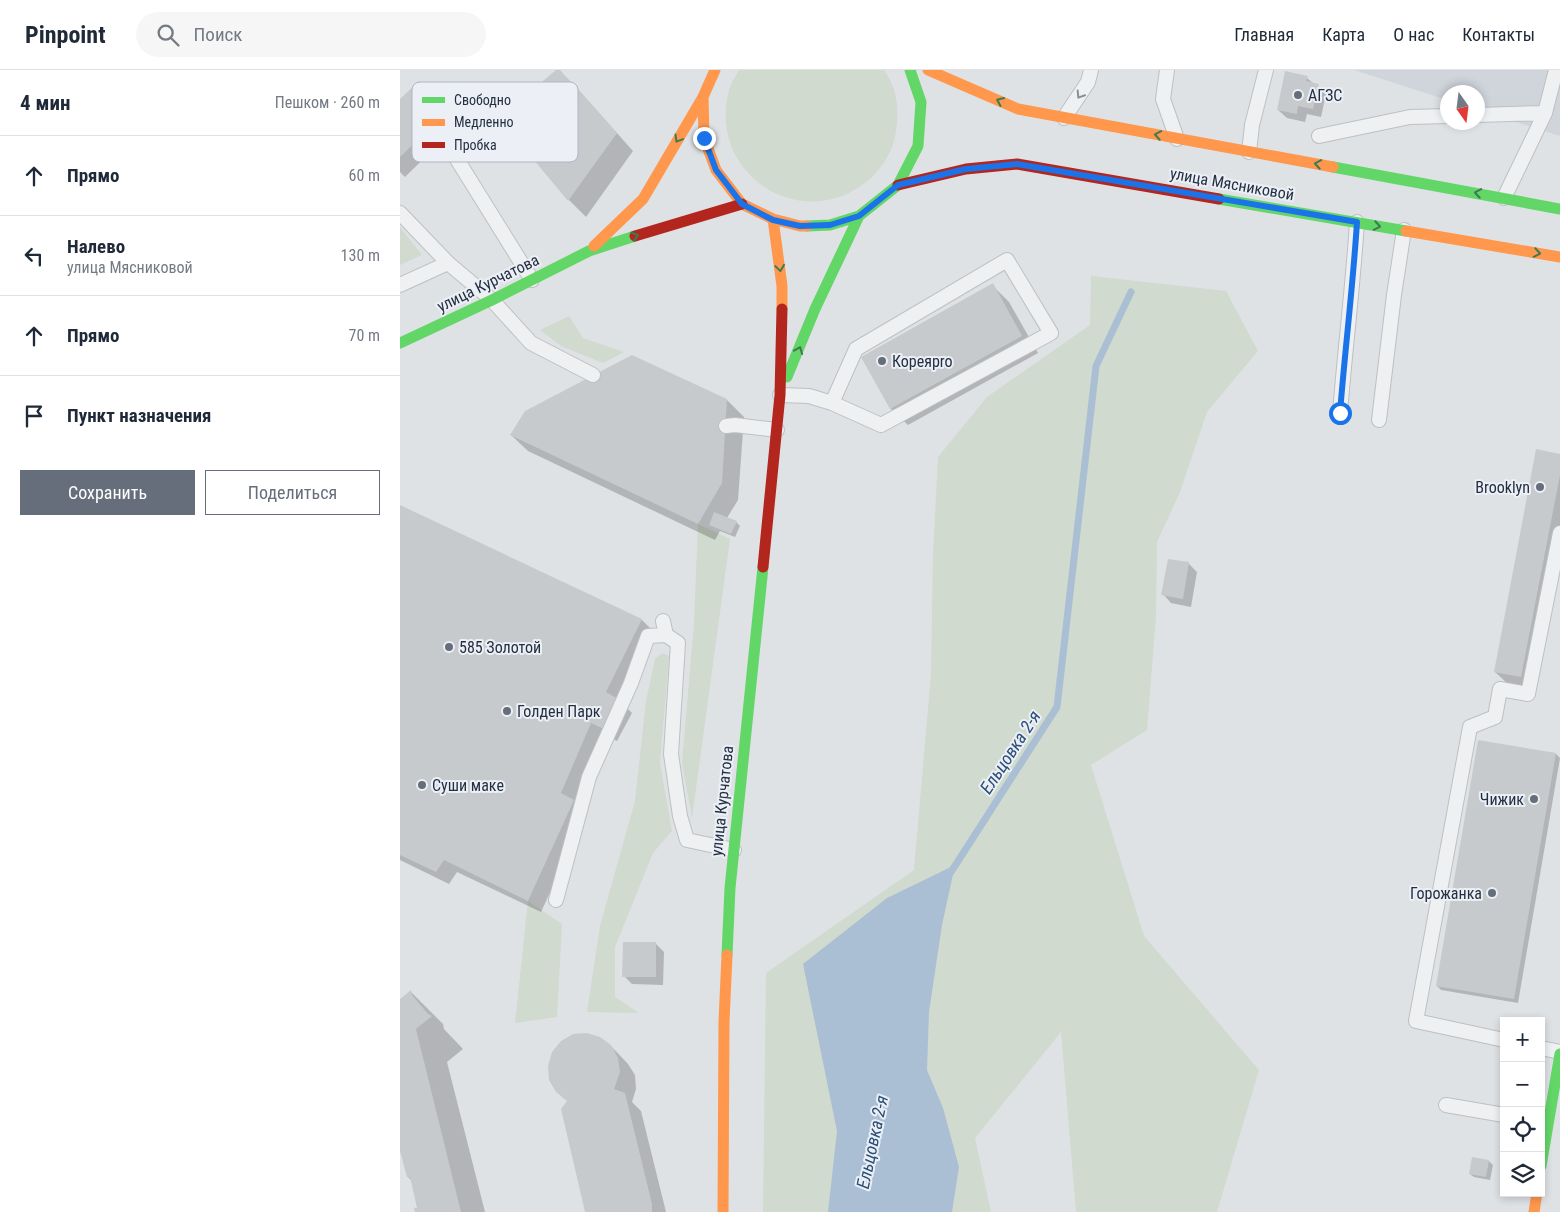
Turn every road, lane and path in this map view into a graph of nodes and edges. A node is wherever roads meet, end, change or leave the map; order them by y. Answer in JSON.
{"nodes":[{"id":1,"x":715,"y":70,"type":"edge"},
{"id":2,"x":910,"y":70,"type":"edge"},
{"id":3,"x":928,"y":70,"type":"edge"},
{"id":4,"x":1092,"y":70,"type":"edge"},
{"id":5,"x":1167,"y":70,"type":"edge"},
{"id":6,"x":1266,"y":70,"type":"edge"},
{"id":7,"x":1556,"y":70,"type":"edge"},
{"id":8,"x":703,"y":97,"type":"junction"},
{"id":9,"x":1545,"y":113,"type":"junction"},
{"id":10,"x":1485,"y":115,"type":"edge"},
{"id":11,"x":1440,"y":116,"type":"edge"},
{"id":12,"x":1064,"y":118,"type":"junction"},
{"id":13,"x":1319,"y":136,"type":"dead end"},
{"id":14,"x":1178,"y":139,"type":"junction"},
{"id":15,"x":1249,"y":152,"type":"junction"},
{"id":16,"x":459,"y":162,"type":"edge"},
{"id":17,"x":898,"y":185,"type":"junction"},
{"id":18,"x":1504,"y":198,"type":"junction"},
{"id":19,"x":742,"y":204,"type":"junction"},
{"id":20,"x":1560,"y":209,"type":"edge"},
{"id":21,"x":400,"y":213,"type":"edge"},
{"id":22,"x":859,"y":216,"type":"junction"},
{"id":23,"x":773,"y":220,"type":"junction"},
{"id":24,"x":1357,"y":222,"type":"junction"},
{"id":25,"x":1404,"y":230,"type":"junction"},
{"id":26,"x":589,"y":251,"type":"junction"},
{"id":27,"x":1560,"y":257,"type":"edge"},
{"id":28,"x":448,"y":263,"type":"junction"},
{"id":29,"x":532,"y":280,"type":"junction"},
{"id":30,"x":400,"y":285,"type":"edge"},
{"id":31,"x":492,"y":300,"type":"junction"},
{"id":32,"x":400,"y":343,"type":"edge"},
{"id":33,"x":593,"y":376,"type":"dead end"},
{"id":34,"x":780,"y":395,"type":"junction"},
{"id":35,"x":832,"y":402,"type":"junction"},
{"id":36,"x":1340,"y":413,"type":"dead end"},
{"id":37,"x":1379,"y":420,"type":"dead end"},
{"id":38,"x":726,"y":426,"type":"dead end"},
{"id":39,"x":777,"y":430,"type":"junction"},
{"id":40,"x":1560,"y":533,"type":"edge"},
{"id":41,"x":663,"y":620,"type":"dead end"},
{"id":42,"x":666,"y":635,"type":"junction"},
{"id":43,"x":734,"y":850,"type":"junction"},
{"id":44,"x":556,"y":900,"type":"dead end"},
{"id":45,"x":1500,"y":1039,"type":"edge"},
{"id":46,"x":1545,"y":1049,"type":"edge"},
{"id":47,"x":1560,"y":1053,"type":"edge"},
{"id":48,"x":1446,"y":1105,"type":"dead end"},
{"id":49,"x":1500,"y":1114,"type":"edge"},
{"id":50,"x":1545,"y":1122,"type":"edge"},
{"id":51,"x":1536,"y":1197,"type":"edge"},
{"id":52,"x":723,"y":1212,"type":"edge"},
{"id":53,"x":1534,"y":1212,"type":"edge"}],
"edges":[{"from":1,"to":8,"type":"main road"},
{"from":2,"to":17,"type":"main road"},
{"from":12,"to":3,"type":"main road","one_way":true},
{"from":4,"to":12,"type":"lane","one_way":true},
{"from":5,"to":14,"type":"lane"},
{"from":6,"to":15,"type":"lane"},
{"from":7,"to":9,"type":"lane"},
{"from":8,"to":19,"type":"main road"},
{"from":8,"to":26,"type":"main road","one_way":true},
{"from":9,"to":10,"type":"lane"},
{"from":9,"to":18,"type":"lane"},
{"from":11,"to":13,"type":"lane"},
{"from":14,"to":12,"type":"main road","one_way":true},
{"from":14,"to":15,"type":"main road"},
{"from":18,"to":15,"type":"main road","one_way":true},
{"from":16,"to":29,"type":"lane"},
{"from":17,"to":22,"type":"main road"},
{"from":17,"to":24,"type":"main road","name":"улица Мясниковой"},
{"from":18,"to":20,"type":"main road"},
{"from":19,"to":23,"type":"main road"},
{"from":26,"to":19,"type":"main road","one_way":true},
{"from":21,"to":28,"type":"lane"},
{"from":22,"to":23,"type":"main road"},
{"from":34,"to":22,"type":"main road","one_way":true},
{"from":23,"to":34,"type":"main road","one_way":true},
{"from":24,"to":25,"type":"main road","name":"улица Мясниковой","one_way":true},
{"from":24,"to":36,"type":"lane"},
{"from":25,"to":27,"type":"main road","name":"улица Мясниковой","one_way":true},
{"from":25,"to":37,"type":"lane"},
{"from":26,"to":29,"type":"main road","name":"улица Курчатова"},
{"from":28,"to":30,"type":"lane"},
{"from":28,"to":31,"type":"lane"},
{"from":29,"to":31,"type":"main road","name":"улица Курчатова"},
{"from":31,"to":32,"type":"main road","name":"улица Курчатова"},
{"from":31,"to":33,"type":"lane"},
{"from":34,"to":35,"type":"lane"},
{"from":34,"to":39,"type":"main road","name":"улица Курчатова"},
{"from":35,"to":35,"type":"lane"},
{"from":38,"to":39,"type":"lane"},
{"from":39,"to":43,"type":"main road","name":"улица Курчатова"},
{"from":40,"to":45,"type":"lane"},
{"from":41,"to":42,"type":"lane"},
{"from":42,"to":43,"type":"lane"},
{"from":42,"to":44,"type":"lane"},
{"from":43,"to":52,"type":"main road","name":"улица Курчатова"},
{"from":46,"to":47,"type":"lane"},
{"from":47,"to":50,"type":"main road"},
{"from":48,"to":49,"type":"lane"},
{"from":51,"to":53,"type":"main road"}]}
